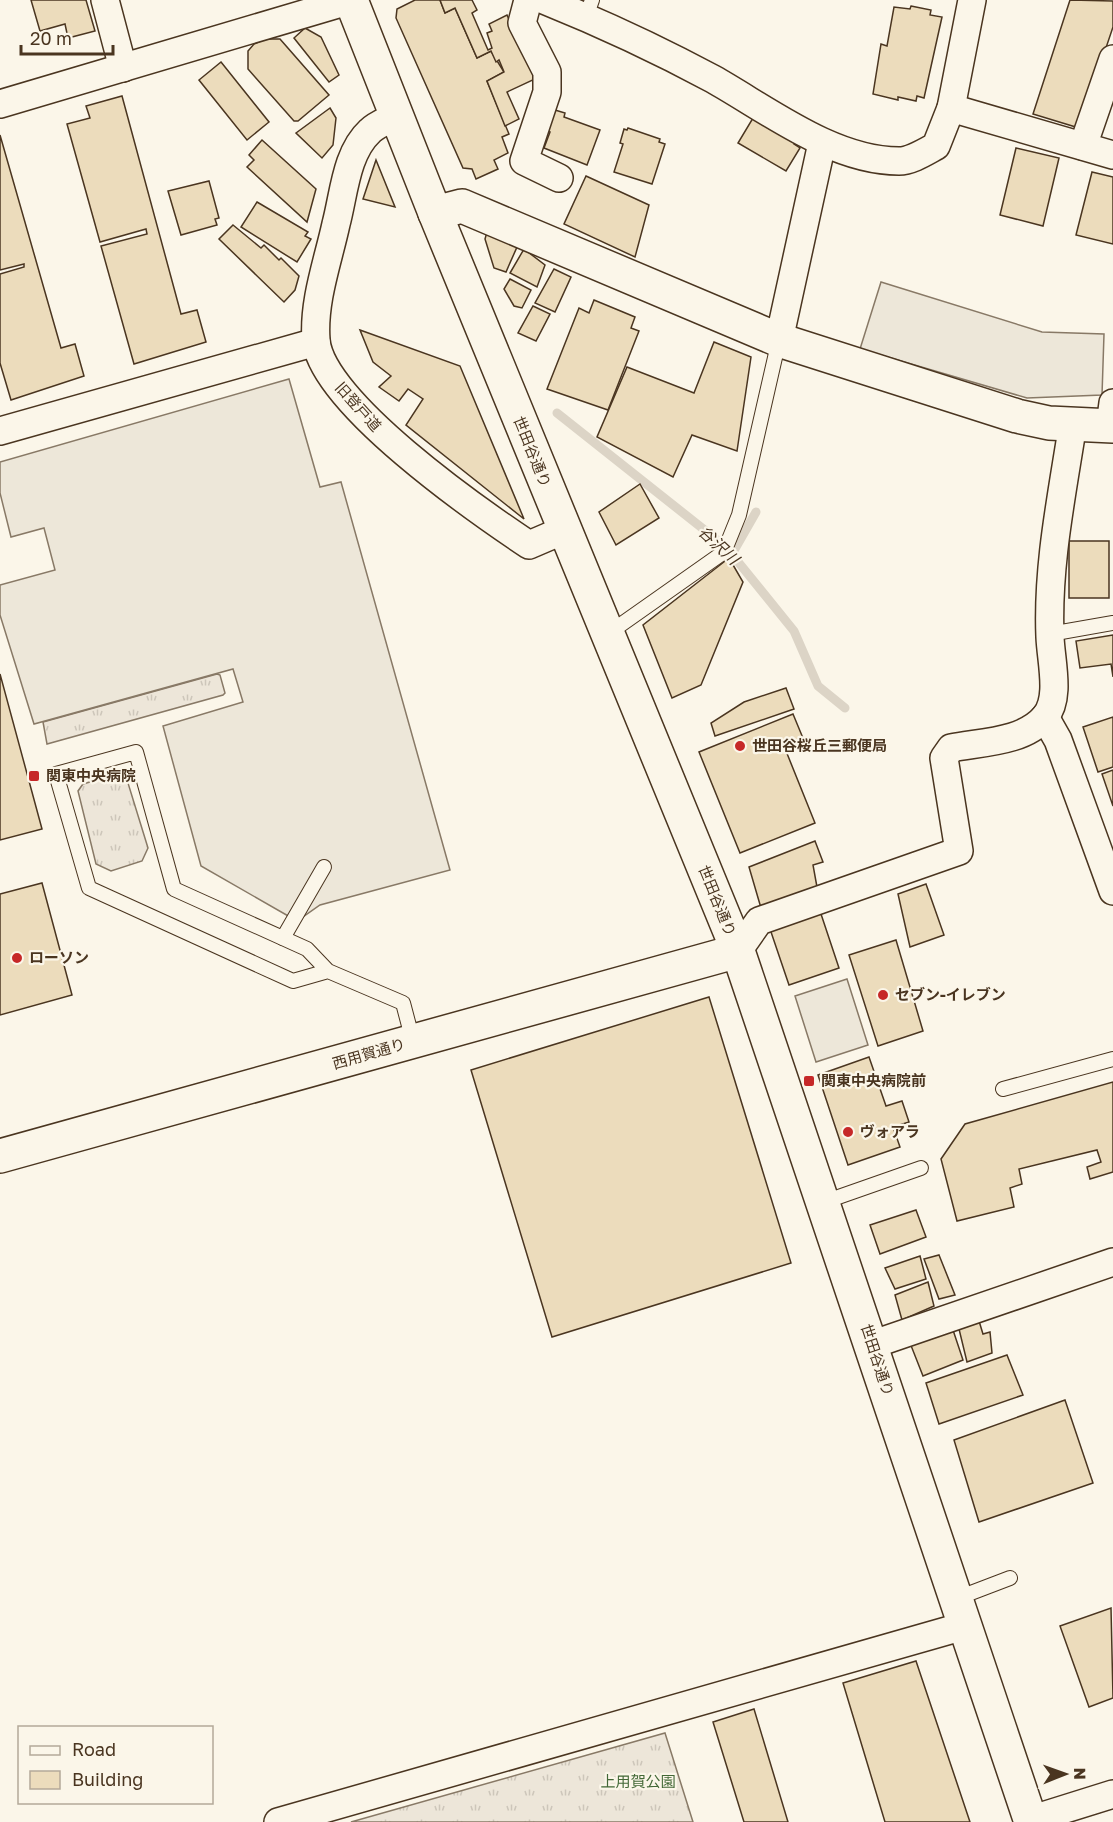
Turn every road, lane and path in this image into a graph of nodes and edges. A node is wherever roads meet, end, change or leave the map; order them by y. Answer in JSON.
{"nodes":[{"id":1,"x":105,"y":0,"type":"edge"},
{"id":2,"x":351,"y":0,"type":"edge"},
{"id":3,"x":528,"y":0,"type":"edge"},
{"id":4,"x":544,"y":0,"type":"edge"},
{"id":5,"x":972,"y":0,"type":"edge"},
{"id":6,"x":589,"y":9,"type":"edge"},
{"id":7,"x":1113,"y":59,"type":"edge"},
{"id":8,"x":123,"y":68,"type":"junction"},
{"id":9,"x":1,"y":100,"type":"edge"},
{"id":10,"x":951,"y":108,"type":"junction"},
{"id":11,"x":398,"y":115,"type":"junction"},
{"id":12,"x":822,"y":143,"type":"junction"},
{"id":13,"x":1083,"y":146,"type":"junction"},
{"id":14,"x":1113,"y":156,"type":"edge"},
{"id":15,"x":559,"y":178,"type":"dead end"},
{"id":16,"x":435,"y":213,"type":"junction"},
{"id":17,"x":779,"y":340,"type":"junction"},
{"id":18,"x":316,"y":342,"type":"junction"},
{"id":19,"x":1112,"y":418,"type":"edge"},
{"id":20,"x":1073,"y":423,"type":"junction"},
{"id":21,"x":0,"y":431,"type":"edge"},
{"id":22,"x":564,"y":530,"type":"junction"},
{"id":23,"x":1113,"y":623,"type":"edge"},
{"id":24,"x":609,"y":633,"type":"junction"},
{"id":25,"x":1050,"y":634,"type":"junction"},
{"id":26,"x":1045,"y":717,"type":"junction"},
{"id":27,"x":1106,"y":846,"type":"edge"},
{"id":28,"x":324,"y":867,"type":"dead end"},
{"id":29,"x":1113,"y":891,"type":"edge"},
{"id":30,"x":283,"y":938,"type":"junction"},
{"id":31,"x":738,"y":951,"type":"junction"},
{"id":32,"x":328,"y":971,"type":"junction"},
{"id":33,"x":413,"y":1041,"type":"junction"},
{"id":34,"x":1113,"y":1059,"type":"edge"},
{"id":35,"x":1003,"y":1089,"type":"dead end"},
{"id":36,"x":0,"y":1156,"type":"edge"},
{"id":37,"x":921,"y":1168,"type":"dead end"},
{"id":38,"x":824,"y":1202,"type":"junction"},
{"id":39,"x":1113,"y":1262,"type":"edge"},
{"id":40,"x":871,"y":1345,"type":"junction"},
{"id":41,"x":1010,"y":1578,"type":"dead end"},
{"id":42,"x":959,"y":1613,"type":"junction"},
{"id":43,"x":1113,"y":1794,"type":"edge"},
{"id":44,"x":1030,"y":1821,"type":"edge"},
{"id":45,"x":278,"y":1822,"type":"edge"}],
"edges":[{"from":1,"to":8,"type":"street"},
{"from":2,"to":8,"type":"street"},
{"from":2,"to":11,"type":"main road","name":"世田谷通り"},
{"from":3,"to":15,"type":"street"},
{"from":4,"to":6,"type":"street"},
{"from":5,"to":10,"type":"street"},
{"from":6,"to":12,"type":"street"},
{"from":7,"to":13,"type":"street"},
{"from":8,"to":9,"type":"street"},
{"from":10,"to":12,"type":"street"},
{"from":10,"to":13,"type":"street"},
{"from":11,"to":16,"type":"main road","name":"世田谷通り"},
{"from":11,"to":18,"type":"street","name":"旧登戸道"},
{"from":12,"to":17,"type":"street"},
{"from":13,"to":14,"type":"street"},
{"from":16,"to":17,"type":"main road"},
{"from":16,"to":22,"type":"main road","name":"世田谷通り"},
{"from":17,"to":20,"type":"main road"},
{"from":17,"to":24,"type":"lane"},
{"from":18,"to":21,"type":"street"},
{"from":18,"to":22,"type":"street","name":"旧登戸道"},
{"from":19,"to":20,"type":"main road"},
{"from":20,"to":25,"type":"street"},
{"from":22,"to":24,"type":"main road","name":"世田谷通り"},
{"from":23,"to":25,"type":"lane"},
{"from":24,"to":31,"type":"main road","name":"世田谷通り"},
{"from":25,"to":26,"type":"street"},
{"from":26,"to":27,"type":"street"},
{"from":26,"to":31,"type":"street"},
{"from":27,"to":29,"type":"street"},
{"from":28,"to":30,"type":"lane"},
{"from":30,"to":32,"type":"lane"},
{"from":30,"to":32,"type":"lane"},
{"from":31,"to":33,"type":"main road","name":"西用賀通り"},
{"from":31,"to":38,"type":"main road","name":"世田谷通り"},
{"from":32,"to":33,"type":"lane"},
{"from":33,"to":36,"type":"main road","name":"西用賀通り"},
{"from":34,"to":35,"type":"lane"},
{"from":37,"to":38,"type":"lane"},
{"from":38,"to":40,"type":"main road","name":"世田谷通り"},
{"from":39,"to":40,"type":"street"},
{"from":40,"to":42,"type":"main road","name":"世田谷通り"},
{"from":41,"to":42,"type":"lane"},
{"from":42,"to":44,"type":"main road","name":"世田谷通り"},
{"from":42,"to":45,"type":"street"},
{"from":43,"to":44,"type":"street"}]}
